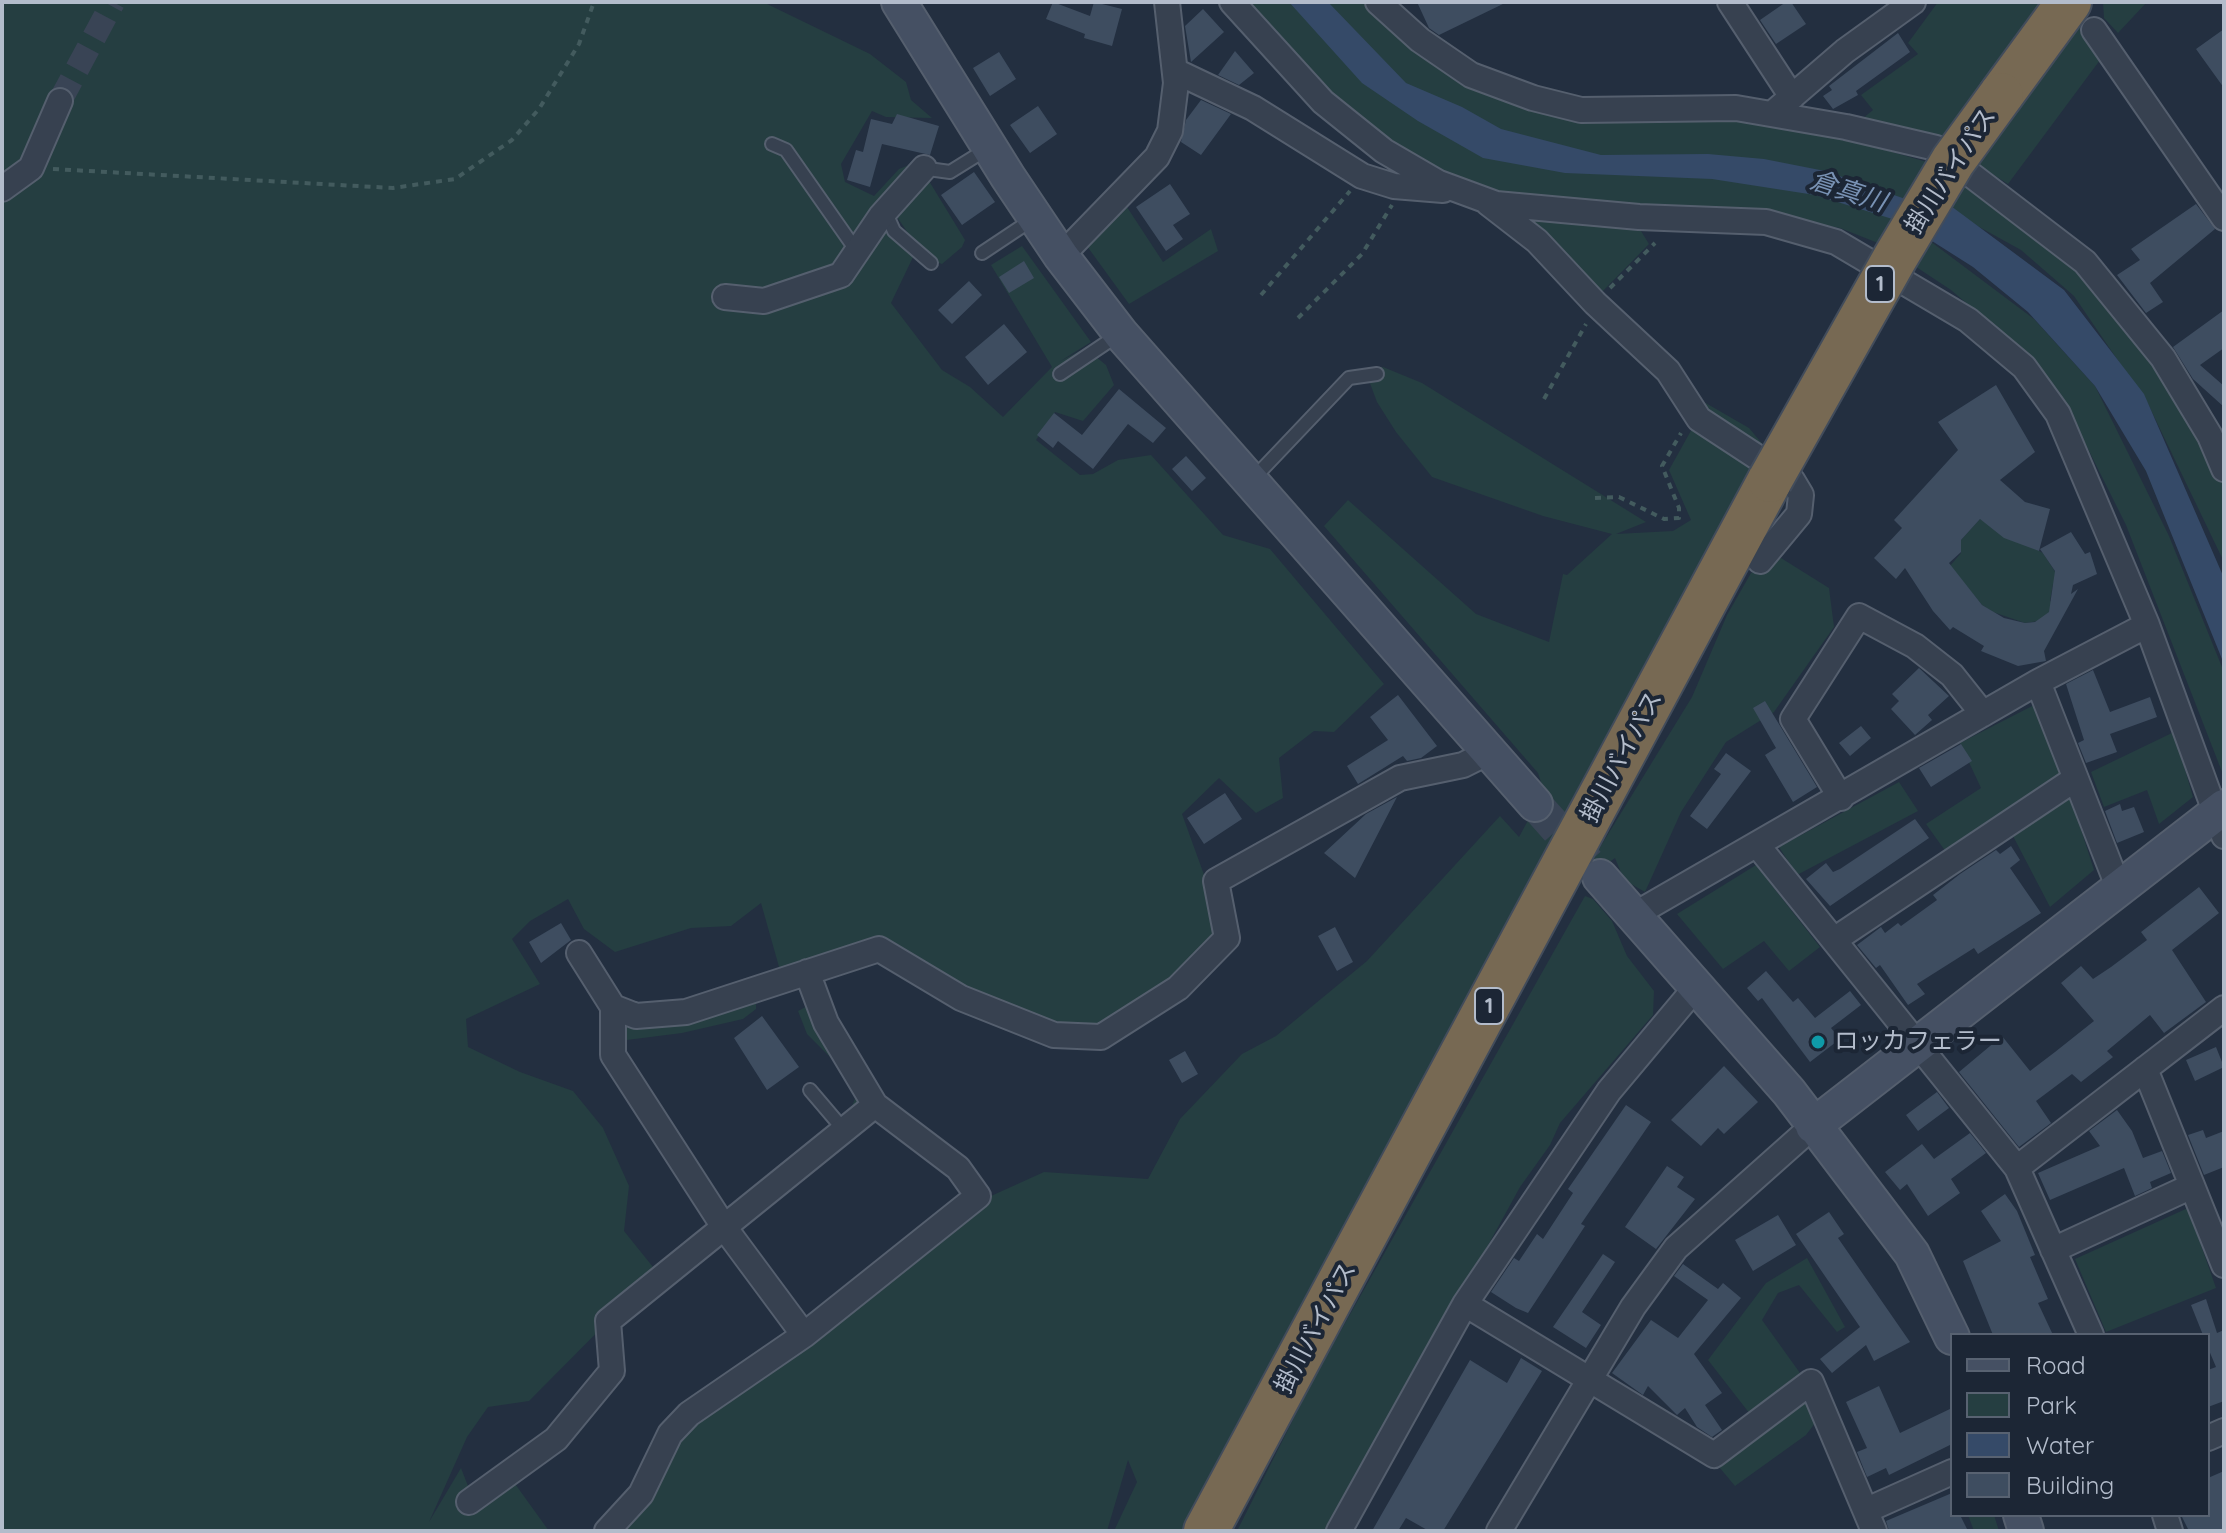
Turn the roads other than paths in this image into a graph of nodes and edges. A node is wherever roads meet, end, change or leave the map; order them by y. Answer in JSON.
{"nodes":[{"id":1,"x":899,"y":2,"type":"edge"},
{"id":2,"x":1167,"y":2,"type":"edge"},
{"id":3,"x":1232,"y":2,"type":"edge"},
{"id":4,"x":1378,"y":2,"type":"edge"},
{"id":5,"x":1730,"y":2,"type":"edge"},
{"id":6,"x":1913,"y":2,"type":"edge"},
{"id":7,"x":2070,"y":12,"type":"edge"},
{"id":8,"x":1175,"y":71,"type":"junction"},
{"id":9,"x":60,"y":101,"type":"tunnel mouth"},
{"id":10,"x":1782,"y":105,"type":"junction"},
{"id":11,"x":772,"y":144,"type":"dead end"},
{"id":12,"x":989,"y":147,"type":"junction"},
{"id":13,"x":920,"y":168,"type":"joint"},
{"id":14,"x":2,"y":189,"type":"edge"},
{"id":15,"x":1473,"y":195,"type":"junction"},
{"id":16,"x":885,"y":211,"type":"junction"},
{"id":17,"x":1035,"y":218,"type":"junction"},
{"id":18,"x":2224,"y":218,"type":"edge"},
{"id":19,"x":856,"y":250,"type":"junction"},
{"id":20,"x":982,"y":253,"type":"dead end"},
{"id":21,"x":1061,"y":256,"type":"junction"},
{"id":22,"x":931,"y":263,"type":"dead end"},
{"id":23,"x":725,"y":297,"type":"dead end"},
{"id":24,"x":1121,"y":334,"type":"junction"},
{"id":25,"x":1060,"y":374,"type":"dead end"},
{"id":26,"x":1377,"y":374,"type":"dead end"},
{"id":27,"x":2224,"y":469,"type":"edge"},
{"id":28,"x":1251,"y":481,"type":"junction"},
{"id":29,"x":1760,"y":561,"type":"dead end"},
{"id":30,"x":2147,"y":625,"type":"junction"},
{"id":31,"x":2038,"y":682,"type":"junction"},
{"id":32,"x":1983,"y":714,"type":"junction"},
{"id":33,"x":1489,"y":752,"type":"junction"},
{"id":34,"x":2075,"y":779,"type":"junction"},
{"id":35,"x":1841,"y":798,"type":"junction"},
{"id":36,"x":1535,"y":804,"type":"tunnel mouth"},
{"id":37,"x":2222,"y":819,"type":"edge"},
{"id":38,"x":1758,"y":846,"type":"junction"},
{"id":39,"x":1600,"y":877,"type":"tunnel mouth"},
{"id":40,"x":2123,"y":888,"type":"junction"},
{"id":41,"x":1634,"y":915,"type":"junction"},
{"id":42,"x":1834,"y":940,"type":"junction"},
{"id":43,"x":579,"y":953,"type":"dead end"},
{"id":44,"x":807,"y":972,"type":"junction"},
{"id":45,"x":1697,"y":986,"type":"junction"},
{"id":46,"x":613,"y":1007,"type":"junction"},
{"id":47,"x":2224,"y":1008,"type":"edge"},
{"id":48,"x":1919,"y":1042,"type":"junction"},
{"id":49,"x":2145,"y":1069,"type":"junction"},
{"id":50,"x":810,"y":1090,"type":"dead end"},
{"id":51,"x":875,"y":1105,"type":"junction"},
{"id":52,"x":1813,"y":1126,"type":"junction"},
{"id":53,"x":844,"y":1130,"type":"junction"},
{"id":54,"x":2017,"y":1168,"type":"junction"},
{"id":55,"x":2192,"y":1186,"type":"junction"},
{"id":56,"x":724,"y":1227,"type":"junction"},
{"id":57,"x":2053,"y":1250,"type":"junction"},
{"id":58,"x":2224,"y":1265,"type":"edge"},
{"id":59,"x":1465,"y":1304,"type":"junction"},
{"id":60,"x":1950,"y":1333,"type":"edge"},
{"id":61,"x":2090,"y":1333,"type":"edge"},
{"id":62,"x":804,"y":1335,"type":"junction"},
{"id":63,"x":1592,"y":1380,"type":"junction"},
{"id":64,"x":1950,"y":1473,"type":"edge"},
{"id":65,"x":469,"y":1502,"type":"dead end"},
{"id":66,"x":1871,"y":1520,"type":"edge"},
{"id":67,"x":607,"y":1531,"type":"edge"},
{"id":68,"x":1206,"y":1531,"type":"edge"},
{"id":69,"x":1339,"y":1531,"type":"edge"},
{"id":70,"x":1499,"y":1531,"type":"edge"}],
"edges":[{"from":1,"to":12,"type":"street"},
{"from":2,"to":8,"type":"street"},
{"from":3,"to":15,"type":"street"},
{"from":4,"to":10,"type":"street"},
{"from":5,"to":10,"type":"street"},
{"from":6,"to":10,"type":"street"},
{"from":7,"to":18,"type":"street"},
{"from":7,"to":68,"type":"highway","name":"掛川バイパス","number":"1","bridge":true},
{"from":8,"to":15,"type":"street"},
{"from":8,"to":21,"type":"street"},
{"from":9,"to":14,"type":"street"},
{"from":10,"to":27,"type":"street"},
{"from":11,"to":19,"type":"lane"},
{"from":12,"to":13,"type":"lane"},
{"from":12,"to":17,"type":"street"},
{"from":13,"to":16,"type":"street"},
{"from":15,"to":29,"type":"street"},
{"from":15,"to":30,"type":"street"},
{"from":16,"to":19,"type":"street"},
{"from":16,"to":22,"type":"lane"},
{"from":17,"to":20,"type":"lane"},
{"from":17,"to":21,"type":"street"},
{"from":19,"to":23,"type":"street"},
{"from":21,"to":24,"type":"street"},
{"from":24,"to":25,"type":"lane"},
{"from":24,"to":28,"type":"street"},
{"from":26,"to":28,"type":"lane"},
{"from":28,"to":33,"type":"street"},
{"from":30,"to":31,"type":"street"},
{"from":30,"to":37,"type":"street"},
{"from":31,"to":32,"type":"street"},
{"from":31,"to":34,"type":"street"},
{"from":32,"to":35,"type":"street"},
{"from":32,"to":35,"type":"street"},
{"from":33,"to":36,"type":"street"},
{"from":33,"to":44,"type":"street"},
{"from":34,"to":40,"type":"street"},
{"from":34,"to":42,"type":"street"},
{"from":35,"to":38,"type":"street"},
{"from":37,"to":40,"type":"street"},
{"from":38,"to":41,"type":"street"},
{"from":38,"to":42,"type":"street"},
{"from":39,"to":41,"type":"street"},
{"from":40,"to":48,"type":"street"},
{"from":41,"to":45,"type":"street"},
{"from":42,"to":48,"type":"street"},
{"from":43,"to":46,"type":"street"},
{"from":44,"to":46,"type":"street"},
{"from":44,"to":51,"type":"street"},
{"from":45,"to":52,"type":"street"},
{"from":45,"to":59,"type":"street"},
{"from":46,"to":56,"type":"street"},
{"from":47,"to":49,"type":"street"},
{"from":48,"to":52,"type":"street"},
{"from":48,"to":54,"type":"street"},
{"from":49,"to":54,"type":"street"},
{"from":49,"to":55,"type":"street"},
{"from":50,"to":53,"type":"lane"},
{"from":51,"to":53,"type":"street"},
{"from":51,"to":62,"type":"street"},
{"from":52,"to":60,"type":"street"},
{"from":52,"to":63,"type":"street"},
{"from":53,"to":56,"type":"street"},
{"from":54,"to":57,"type":"street"},
{"from":55,"to":57,"type":"street"},
{"from":55,"to":58,"type":"street"},
{"from":56,"to":62,"type":"street"},
{"from":56,"to":65,"type":"street"},
{"from":57,"to":61,"type":"street"},
{"from":59,"to":63,"type":"street"},
{"from":59,"to":69,"type":"street"},
{"from":62,"to":67,"type":"street"},
{"from":63,"to":66,"type":"street"},
{"from":63,"to":70,"type":"street"},
{"from":64,"to":66,"type":"street"}]}
